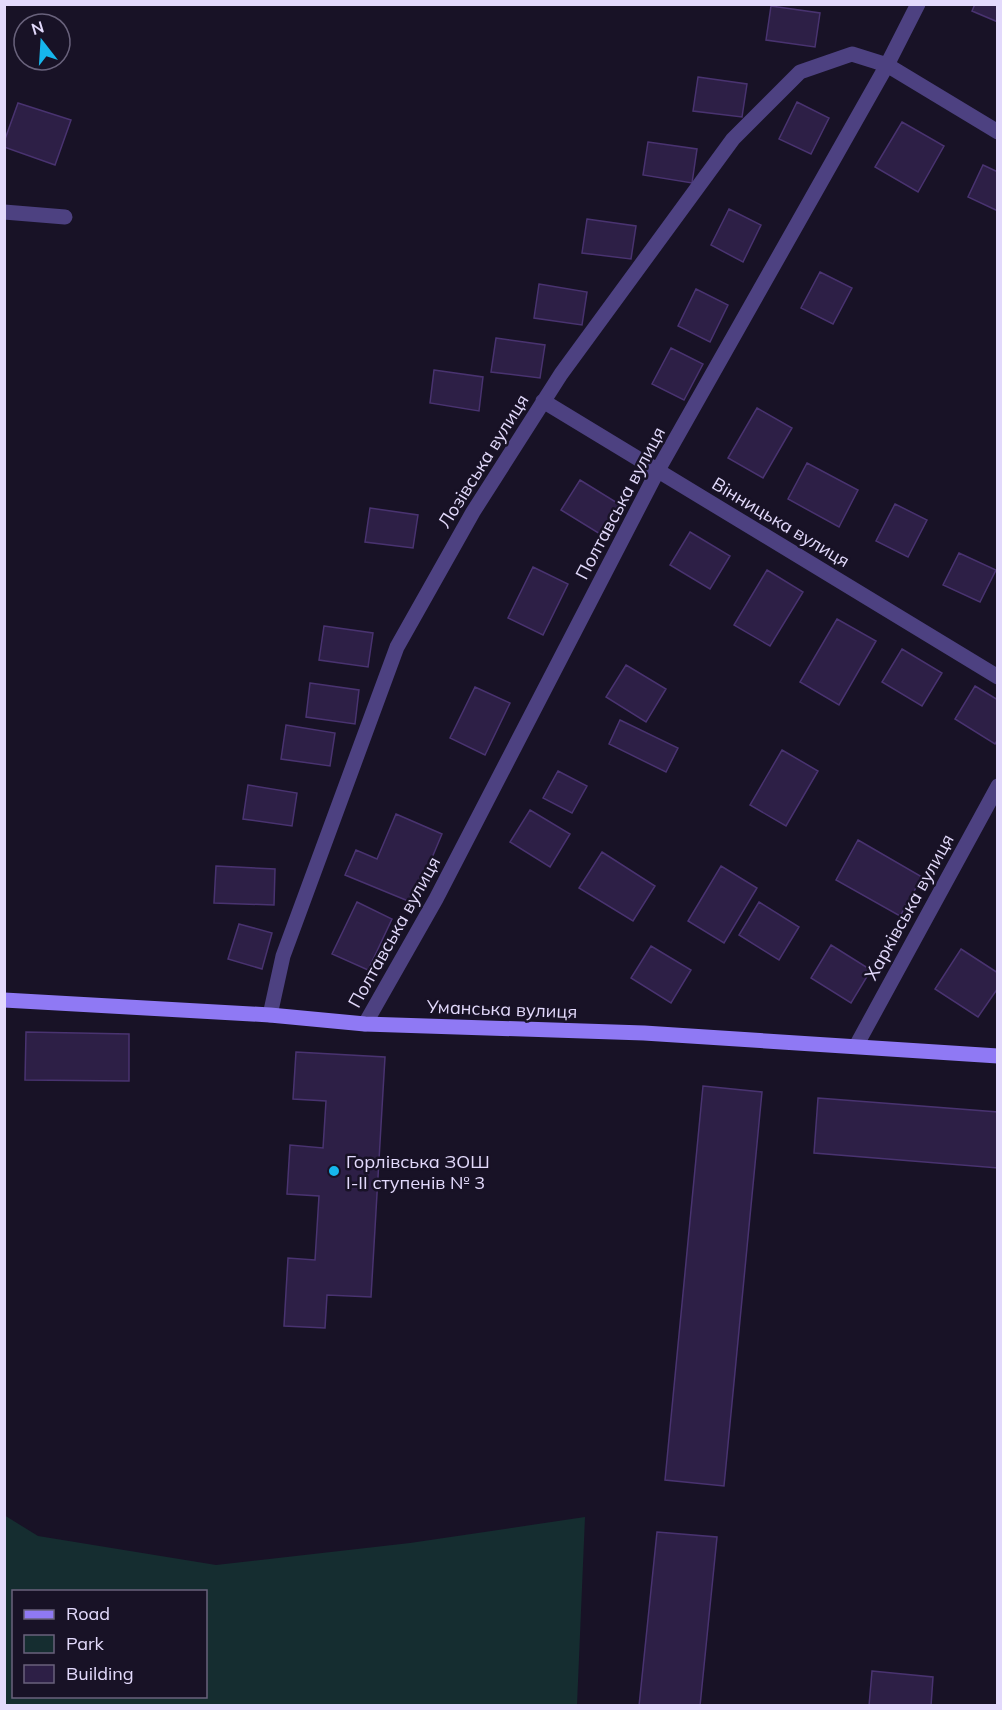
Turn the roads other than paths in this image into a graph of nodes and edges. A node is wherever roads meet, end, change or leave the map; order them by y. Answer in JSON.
{"nodes":[{"id":1,"x":918,"y":4,"type":"edge"},
{"id":2,"x":887,"y":65,"type":"junction"},
{"id":3,"x":998,"y":132,"type":"edge"},
{"id":4,"x":4,"y":212,"type":"edge"},
{"id":5,"x":65,"y":217,"type":"dead end"},
{"id":6,"x":543,"y":401,"type":"junction"},
{"id":7,"x":658,"y":470,"type":"junction"},
{"id":8,"x":998,"y":677,"type":"edge"},
{"id":9,"x":998,"y":786,"type":"edge"},
{"id":10,"x":4,"y":1000,"type":"edge"},
{"id":11,"x":270,"y":1015,"type":"junction"},
{"id":12,"x":365,"y":1024,"type":"junction"},
{"id":13,"x":855,"y":1046,"type":"junction"},
{"id":14,"x":998,"y":1056,"type":"edge"}],
"edges":[{"from":1,"to":2,"type":"street","name":"Полтавська вулиця"},
{"from":2,"to":3,"type":"street","name":"Лозівська вулиця"},
{"from":2,"to":6,"type":"street","name":"Лозівська вулиця"},
{"from":2,"to":7,"type":"street","name":"Полтавська вулиця"},
{"from":4,"to":5,"type":"street"},
{"from":6,"to":7,"type":"street","name":"Вінницька вулиця"},
{"from":6,"to":11,"type":"street","name":"Лозівська вулиця"},
{"from":7,"to":8,"type":"street","name":"Вінницька вулиця"},
{"from":7,"to":12,"type":"street","name":"Полтавська вулиця"},
{"from":9,"to":13,"type":"street","name":"Харківська вулиця"},
{"from":10,"to":11,"type":"street","name":"Уманська вулиця"},
{"from":11,"to":12,"type":"street","name":"Уманська вулиця"},
{"from":12,"to":13,"type":"street","name":"Уманська вулиця"},
{"from":13,"to":14,"type":"street","name":"Уманська вулиця"}]}
